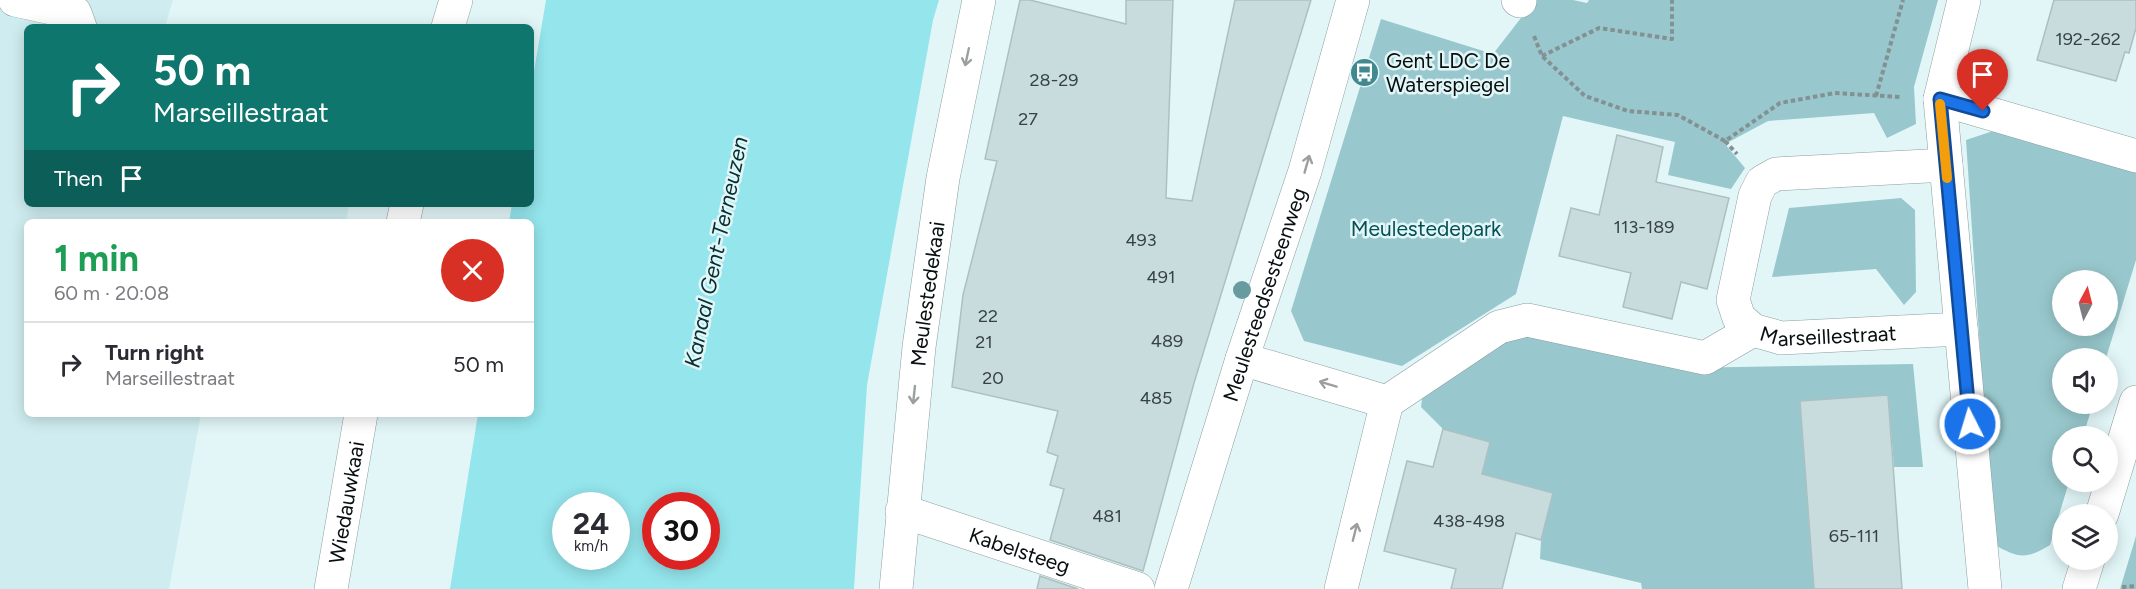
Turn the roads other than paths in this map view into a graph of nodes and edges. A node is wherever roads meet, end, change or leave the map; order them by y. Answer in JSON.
{"nodes":[{"id":1,"x":15,"y":0,"type":"edge"},
{"id":2,"x":456,"y":0,"type":"edge"},
{"id":3,"x":979,"y":0,"type":"edge"},
{"id":4,"x":1353,"y":0,"type":"edge"},
{"id":5,"x":1964,"y":0,"type":"edge"},
{"id":6,"x":79,"y":24,"type":"edge"},
{"id":7,"x":449,"y":24,"type":"edge"},
{"id":8,"x":1940,"y":99,"type":"junction"},
{"id":9,"x":2136,"y":156,"type":"edge"},
{"id":10,"x":1946,"y":165,"type":"junction"},
{"id":11,"x":1961,"y":329,"type":"junction"},
{"id":12,"x":1753,"y":330,"type":"junction"},
{"id":13,"x":1242,"y":359,"type":"junction"},
{"id":14,"x":1386,"y":402,"type":"junction"},
{"id":15,"x":2136,"y":402,"type":"edge"},
{"id":16,"x":360,"y":417,"type":"edge"},
{"id":17,"x":2105,"y":504,"type":"edge"},
{"id":18,"x":902,"y":511,"type":"junction"},
{"id":19,"x":2085,"y":570,"type":"edge"},
{"id":20,"x":331,"y":589,"type":"edge"},
{"id":21,"x":896,"y":589,"type":"edge"},
{"id":22,"x":1138,"y":589,"type":"edge"},
{"id":23,"x":1171,"y":589,"type":"edge"},
{"id":24,"x":1341,"y":589,"type":"edge"},
{"id":25,"x":1985,"y":589,"type":"edge"},
{"id":26,"x":2079,"y":589,"type":"edge"}],
"edges":[{"from":1,"to":6,"type":"street"},
{"from":2,"to":7,"type":"street"},
{"from":3,"to":18,"type":"street","name":"Meulestedekaai","one_way":true},
{"from":13,"to":4,"type":"street","name":"Meulesteedsesteenweg","one_way":true},
{"from":5,"to":8,"type":"street"},
{"from":8,"to":9,"type":"street"},
{"from":8,"to":10,"type":"street"},
{"from":10,"to":11,"type":"street"},
{"from":10,"to":12,"type":"street","name":"Marseillestraat"},
{"from":11,"to":12,"type":"street","name":"Marseillestraat"},
{"from":11,"to":25,"type":"street"},
{"from":12,"to":14,"type":"street"},
{"from":14,"to":13,"type":"street","one_way":true},
{"from":13,"to":23,"type":"street","name":"Meulesteedsesteenweg"},
{"from":24,"to":14,"type":"street","one_way":true},
{"from":15,"to":17,"type":"street"},
{"from":16,"to":20,"type":"street","name":"Wiedauwkaai"},
{"from":18,"to":21,"type":"street","name":"Meulestedekaai"},
{"from":18,"to":22,"type":"street","name":"Kabelsteeg"},
{"from":19,"to":26,"type":"street"}]}
